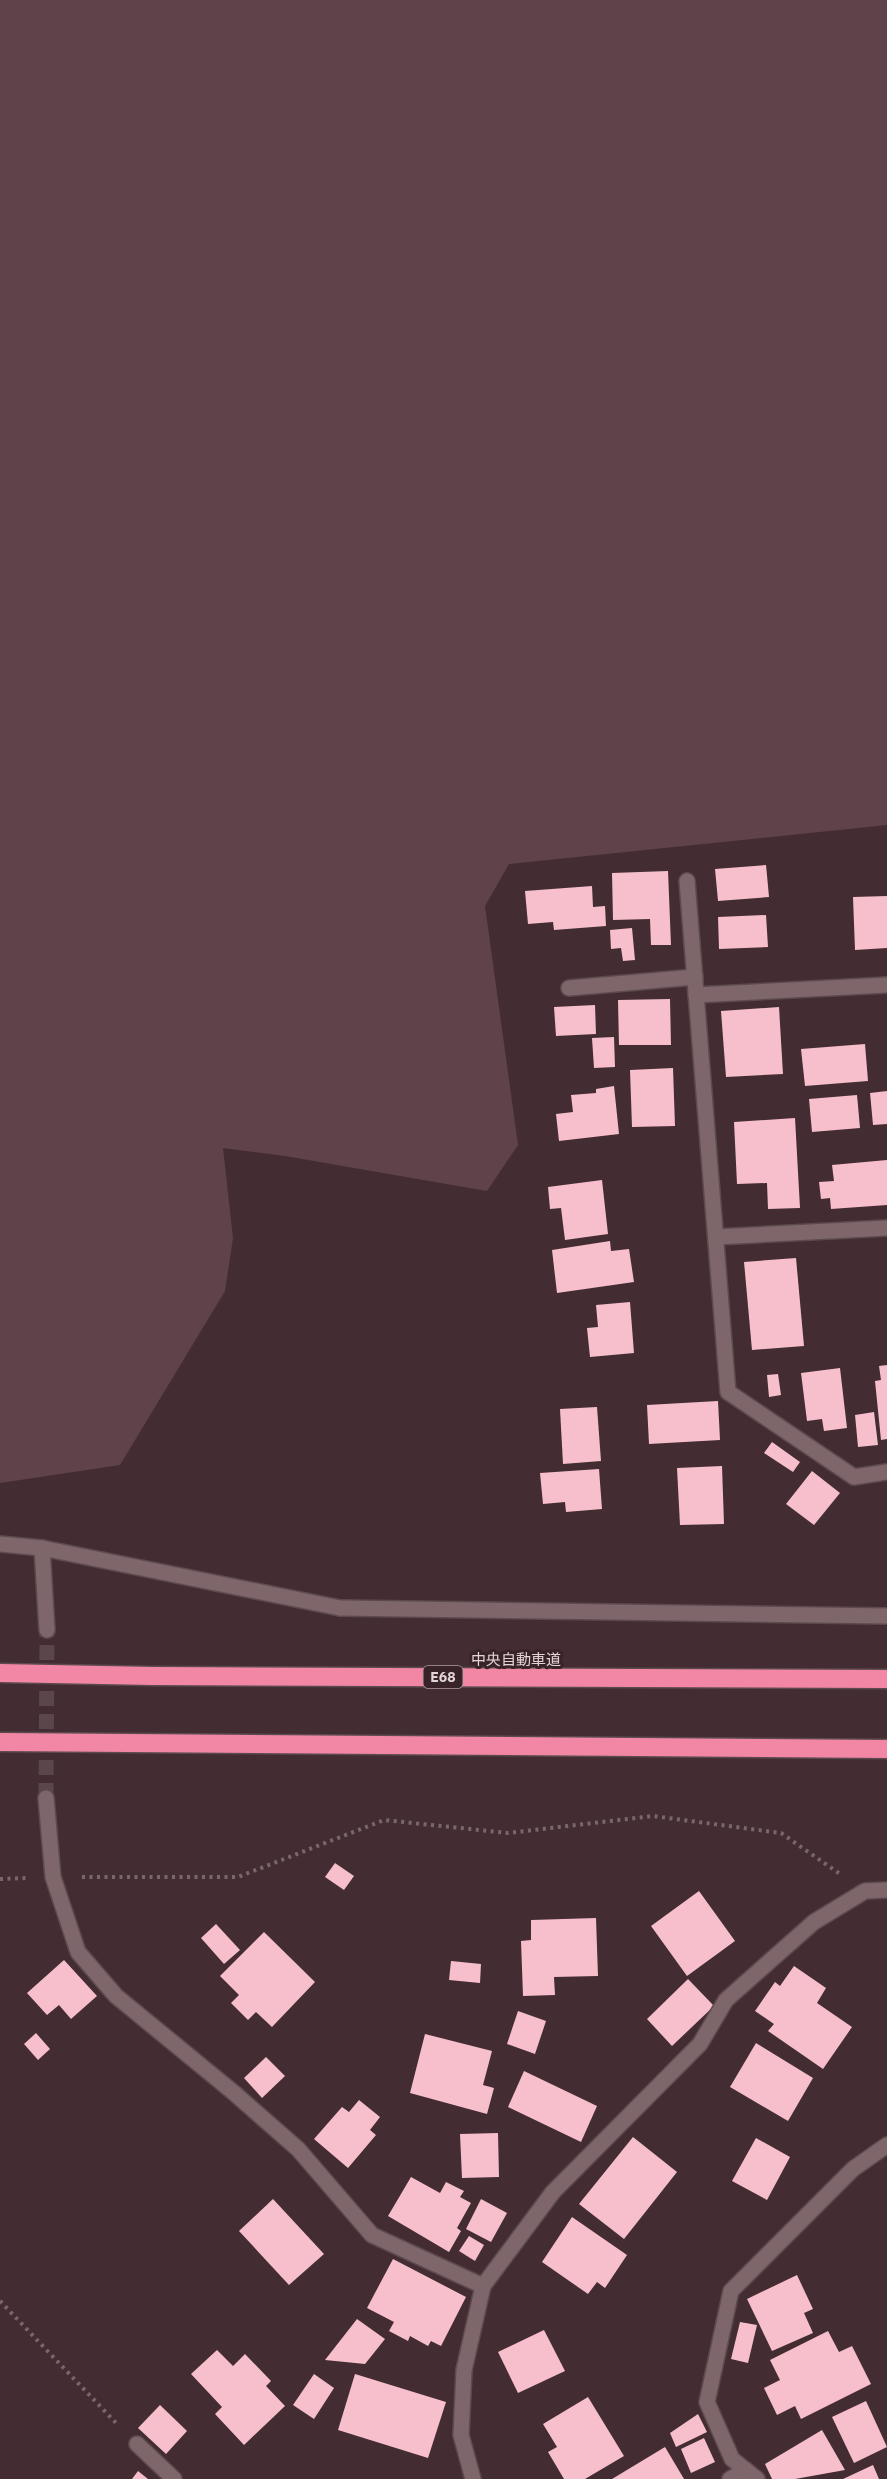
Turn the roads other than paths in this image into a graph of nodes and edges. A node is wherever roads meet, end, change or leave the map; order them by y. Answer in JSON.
{"nodes":[{"id":1,"x":687,"y":881,"type":"dead end"},
{"id":2,"x":695,"y":977,"type":"junction"},
{"id":3,"x":887,"y":985,"type":"edge"},
{"id":4,"x":569,"y":988,"type":"dead end"},
{"id":5,"x":696,"y":995,"type":"junction"},
{"id":6,"x":887,"y":1228,"type":"edge"},
{"id":7,"x":716,"y":1237,"type":"junction"},
{"id":8,"x":887,"y":1472,"type":"edge"},
{"id":9,"x":0,"y":1544,"type":"edge"},
{"id":10,"x":42,"y":1548,"type":"junction"},
{"id":11,"x":887,"y":1616,"type":"edge"},
{"id":12,"x":47,"y":1630,"type":"tunnel mouth"},
{"id":13,"x":0,"y":1673,"type":"edge"},
{"id":14,"x":887,"y":1679,"type":"edge"},
{"id":15,"x":0,"y":1742,"type":"edge"},
{"id":16,"x":887,"y":1749,"type":"edge"},
{"id":17,"x":46,"y":1798,"type":"tunnel mouth"},
{"id":18,"x":887,"y":1890,"type":"edge"},
{"id":19,"x":887,"y":2145,"type":"edge"},
{"id":20,"x":483,"y":2286,"type":"junction"},
{"id":21,"x":137,"y":2444,"type":"road end"},
{"id":22,"x":751,"y":2475,"type":"edge"},
{"id":23,"x":174,"y":2479,"type":"edge"},
{"id":24,"x":473,"y":2479,"type":"edge"},
{"id":25,"x":730,"y":2479,"type":"edge"}],
"edges":[{"from":1,"to":2,"type":"street"},
{"from":2,"to":4,"type":"street"},
{"from":2,"to":5,"type":"street"},
{"from":3,"to":5,"type":"street"},
{"from":5,"to":7,"type":"street"},
{"from":6,"to":7,"type":"street"},
{"from":7,"to":8,"type":"street"},
{"from":9,"to":10,"type":"street"},
{"from":10,"to":11,"type":"street"},
{"from":10,"to":12,"type":"street"},
{"from":13,"to":14,"type":"highway","name":"中央自動車道","number":"E68"},
{"from":15,"to":16,"type":"highway"},
{"from":17,"to":20,"type":"street"},
{"from":18,"to":20,"type":"street"},
{"from":19,"to":22,"type":"street"},
{"from":20,"to":24,"type":"street"},
{"from":21,"to":23,"type":"street"},
{"from":22,"to":25,"type":"street"}]}
